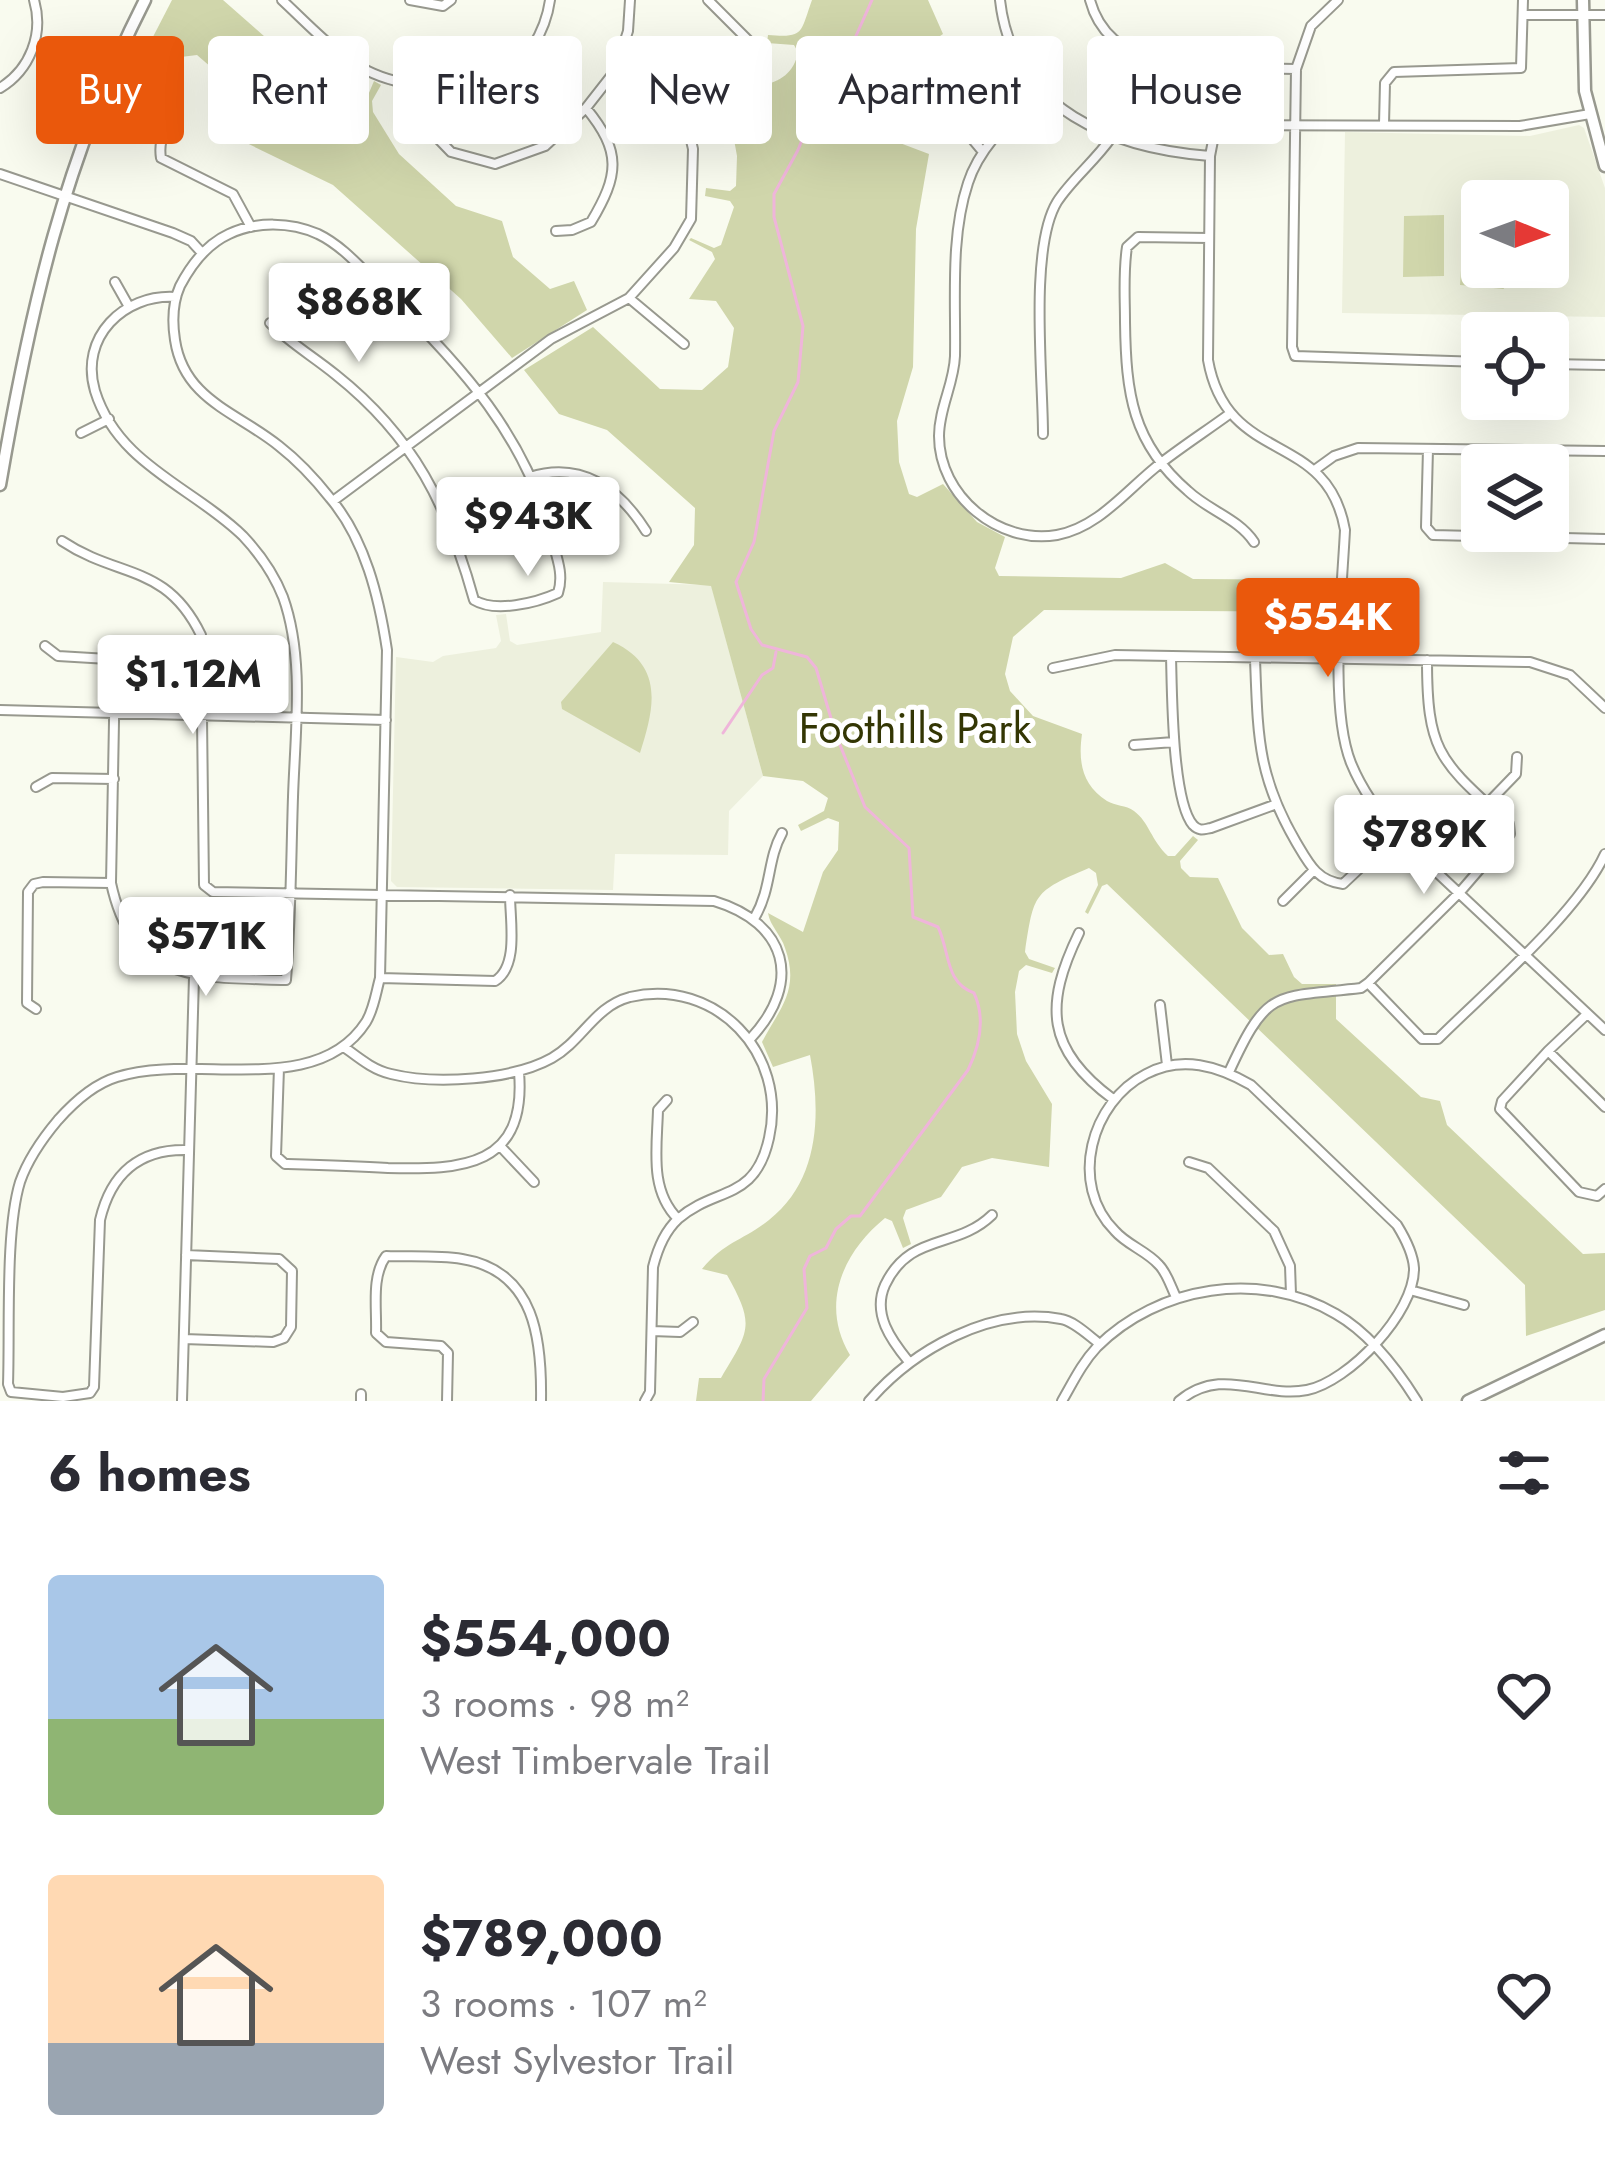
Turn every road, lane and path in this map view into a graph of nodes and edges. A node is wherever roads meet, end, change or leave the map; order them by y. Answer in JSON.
{"nodes":[{"id":1,"x":34,"y":0,"type":"edge"},
{"id":2,"x":145,"y":0,"type":"edge"},
{"id":3,"x":281,"y":0,"type":"edge"},
{"id":4,"x":410,"y":0,"type":"edge"},
{"id":5,"x":451,"y":0,"type":"edge"},
{"id":6,"x":550,"y":0,"type":"edge"},
{"id":7,"x":630,"y":0,"type":"edge"},
{"id":8,"x":708,"y":0,"type":"edge"},
{"id":9,"x":1000,"y":0,"type":"edge"},
{"id":10,"x":1090,"y":0,"type":"edge"},
{"id":11,"x":1523,"y":0,"type":"edge"},
{"id":12,"x":1582,"y":0,"type":"edge"},
{"id":13,"x":1330,"y":2,"type":"edge"},
{"id":14,"x":1581,"y":14,"type":"junction"},
{"id":15,"x":1526,"y":15,"type":"junction"},
{"id":16,"x":1605,"y":15,"type":"edge"},
{"id":17,"x":538,"y":36,"type":"edge"},
{"id":18,"x":626,"y":36,"type":"edge"},
{"id":19,"x":744,"y":36,"type":"edge"},
{"id":20,"x":1011,"y":36,"type":"edge"},
{"id":21,"x":1296,"y":69,"type":"junction"},
{"id":22,"x":393,"y":78,"type":"edge"},
{"id":23,"x":606,"y":82,"type":"edge"},
{"id":24,"x":0,"y":88,"type":"edge"},
{"id":25,"x":586,"y":108,"type":"junction"},
{"id":26,"x":582,"y":112,"type":"edge"},
{"id":27,"x":1590,"y":114,"type":"junction"},
{"id":28,"x":1384,"y":124,"type":"junction"},
{"id":29,"x":1297,"y":125,"type":"junction"},
{"id":30,"x":161,"y":144,"type":"edge"},
{"id":31,"x":443,"y":144,"type":"edge"},
{"id":32,"x":547,"y":144,"type":"edge"},
{"id":33,"x":693,"y":144,"type":"edge"},
{"id":34,"x":976,"y":144,"type":"edge"},
{"id":35,"x":990,"y":144,"type":"edge"},
{"id":36,"x":1107,"y":144,"type":"edge"},
{"id":37,"x":1132,"y":144,"type":"edge"},
{"id":38,"x":983,"y":152,"type":"junction"},
{"id":39,"x":1210,"y":156,"type":"junction"},
{"id":40,"x":1605,"y":166,"type":"edge"},
{"id":41,"x":0,"y":174,"type":"edge"},
{"id":42,"x":64,"y":194,"type":"junction"},
{"id":43,"x":251,"y":227,"type":"junction"},
{"id":44,"x":556,"y":231,"type":"dead end"},
{"id":45,"x":1209,"y":238,"type":"junction"},
{"id":46,"x":202,"y":253,"type":"junction"},
{"id":47,"x":115,"y":282,"type":"dead end"},
{"id":48,"x":175,"y":297,"type":"junction"},
{"id":49,"x":629,"y":298,"type":"junction"},
{"id":50,"x":128,"y":305,"type":"junction"},
{"id":51,"x":270,"y":323,"type":"dead end"},
{"id":52,"x":684,"y":344,"type":"dead end"},
{"id":53,"x":1461,"y":361,"type":"edge"},
{"id":54,"x":1569,"y":364,"type":"edge"},
{"id":55,"x":1605,"y":365,"type":"edge"},
{"id":56,"x":481,"y":393,"type":"junction"},
{"id":57,"x":1228,"y":415,"type":"junction"},
{"id":58,"x":109,"y":419,"type":"junction"},
{"id":59,"x":81,"y":433,"type":"dead end"},
{"id":60,"x":1043,"y":434,"type":"dead end"},
{"id":61,"x":408,"y":446,"type":"junction"},
{"id":62,"x":1428,"y":448,"type":"junction"},
{"id":63,"x":1605,"y":451,"type":"edge"},
{"id":64,"x":1159,"y":465,"type":"junction"},
{"id":65,"x":1316,"y":470,"type":"junction"},
{"id":66,"x":530,"y":477,"type":"junction"},
{"id":67,"x":0,"y":484,"type":"edge"},
{"id":68,"x":333,"y":501,"type":"junction"},
{"id":69,"x":646,"y":531,"type":"dead end"},
{"id":70,"x":1605,"y":538,"type":"edge"},
{"id":71,"x":62,"y":541,"type":"dead end"},
{"id":72,"x":1254,"y":542,"type":"dead end"},
{"id":73,"x":45,"y":646,"type":"dead end"},
{"id":74,"x":1171,"y":656,"type":"junction"},
{"id":75,"x":1342,"y":658,"type":"junction"},
{"id":76,"x":1255,"y":659,"type":"junction"},
{"id":77,"x":1427,"y":661,"type":"junction"},
{"id":78,"x":1053,"y":668,"type":"dead end"},
{"id":79,"x":1603,"y":700,"type":"edge"},
{"id":80,"x":0,"y":710,"type":"edge"},
{"id":81,"x":115,"y":713,"type":"junction"},
{"id":82,"x":204,"y":716,"type":"junction"},
{"id":83,"x":296,"y":718,"type":"junction"},
{"id":84,"x":386,"y":720,"type":"junction"},
{"id":85,"x":1174,"y":742,"type":"junction"},
{"id":86,"x":1133,"y":746,"type":"dead end"},
{"id":87,"x":1517,"y":757,"type":"dead end"},
{"id":88,"x":114,"y":779,"type":"junction"},
{"id":89,"x":36,"y":787,"type":"dead end"},
{"id":90,"x":1487,"y":804,"type":"junction"},
{"id":91,"x":1274,"y":805,"type":"junction"},
{"id":92,"x":782,"y":833,"type":"dead end"},
{"id":93,"x":1396,"y":833,"type":"junction"},
{"id":94,"x":1605,"y":854,"type":"edge"},
{"id":95,"x":1313,"y":871,"type":"junction"},
{"id":96,"x":1601,"y":871,"type":"edge"},
{"id":97,"x":111,"y":884,"type":"junction"},
{"id":98,"x":290,"y":892,"type":"junction"},
{"id":99,"x":1460,"y":892,"type":"junction"},
{"id":100,"x":383,"y":893,"type":"junction"},
{"id":101,"x":510,"y":895,"type":"junction"},
{"id":102,"x":1283,"y":901,"type":"dead end"},
{"id":103,"x":755,"y":917,"type":"junction"},
{"id":104,"x":1079,"y":933,"type":"dead end"},
{"id":105,"x":1524,"y":954,"type":"junction"},
{"id":106,"x":194,"y":977,"type":"junction"},
{"id":107,"x":380,"y":978,"type":"junction"},
{"id":108,"x":1368,"y":983,"type":"junction"},
{"id":109,"x":1160,"y":1005,"type":"dead end"},
{"id":110,"x":36,"y":1009,"type":"dead end"},
{"id":111,"x":1586,"y":1015,"type":"junction"},
{"id":112,"x":1605,"y":1030,"type":"edge"},
{"id":113,"x":751,"y":1038,"type":"junction"},
{"id":114,"x":344,"y":1047,"type":"junction"},
{"id":115,"x":1548,"y":1052,"type":"junction"},
{"id":116,"x":1167,"y":1065,"type":"junction"},
{"id":117,"x":192,"y":1066,"type":"junction"},
{"id":118,"x":279,"y":1068,"type":"junction"},
{"id":119,"x":520,"y":1072,"type":"junction"},
{"id":120,"x":1229,"y":1072,"type":"junction"},
{"id":121,"x":1113,"y":1099,"type":"junction"},
{"id":122,"x":667,"y":1100,"type":"dead end"},
{"id":123,"x":1605,"y":1107,"type":"edge"},
{"id":124,"x":501,"y":1147,"type":"junction"},
{"id":125,"x":189,"y":1150,"type":"junction"},
{"id":126,"x":1189,"y":1162,"type":"dead end"},
{"id":127,"x":534,"y":1182,"type":"dead end"},
{"id":128,"x":1605,"y":1189,"type":"edge"},
{"id":129,"x":992,"y":1215,"type":"dead end"},
{"id":130,"x":678,"y":1220,"type":"junction"},
{"id":131,"x":186,"y":1255,"type":"junction"},
{"id":132,"x":1410,"y":1290,"type":"junction"},
{"id":133,"x":1291,"y":1294,"type":"junction"},
{"id":134,"x":1176,"y":1297,"type":"junction"},
{"id":135,"x":1464,"y":1306,"type":"dead end"},
{"id":136,"x":693,"y":1322,"type":"dead end"},
{"id":137,"x":652,"y":1331,"type":"junction"},
{"id":138,"x":1605,"y":1335,"type":"edge"},
{"id":139,"x":184,"y":1339,"type":"junction"},
{"id":140,"x":1100,"y":1344,"type":"junction"},
{"id":141,"x":1373,"y":1344,"type":"junction"},
{"id":142,"x":909,"y":1362,"type":"junction"},
{"id":143,"x":1306,"y":1395,"type":"edge"},
{"id":144,"x":63,"y":1399,"type":"edge"},
{"id":145,"x":182,"y":1401,"type":"edge"},
{"id":146,"x":447,"y":1401,"type":"edge"},
{"id":147,"x":541,"y":1401,"type":"edge"},
{"id":148,"x":645,"y":1401,"type":"edge"},
{"id":149,"x":868,"y":1401,"type":"edge"},
{"id":150,"x":1062,"y":1401,"type":"edge"},
{"id":151,"x":1180,"y":1401,"type":"edge"},
{"id":152,"x":1417,"y":1401,"type":"edge"},
{"id":153,"x":1468,"y":1401,"type":"edge"}],
"edges":[{"from":1,"to":24,"type":"street"},
{"from":2,"to":42,"type":"main road"},
{"from":3,"to":22,"type":"street"},
{"from":4,"to":5,"type":"street"},
{"from":6,"to":17,"type":"street"},
{"from":7,"to":18,"type":"street"},
{"from":8,"to":19,"type":"street"},
{"from":9,"to":20,"type":"street"},
{"from":10,"to":21,"type":"street"},
{"from":11,"to":15,"type":"street"},
{"from":12,"to":14,"type":"main road"},
{"from":13,"to":21,"type":"street"},
{"from":14,"to":15,"type":"street"},
{"from":14,"to":16,"type":"street"},
{"from":14,"to":27,"type":"main road"},
{"from":15,"to":28,"type":"street"},
{"from":21,"to":29,"type":"street"},
{"from":23,"to":25,"type":"street"},
{"from":25,"to":26,"type":"street"},
{"from":25,"to":44,"type":"street"},
{"from":27,"to":28,"type":"street"},
{"from":27,"to":40,"type":"main road"},
{"from":28,"to":29,"type":"street"},
{"from":29,"to":39,"type":"street"},
{"from":29,"to":53,"type":"street"},
{"from":30,"to":43,"type":"street"},
{"from":31,"to":32,"type":"street"},
{"from":33,"to":49,"type":"street"},
{"from":34,"to":38,"type":"street"},
{"from":35,"to":38,"type":"street"},
{"from":36,"to":60,"type":"street"},
{"from":37,"to":39,"type":"street"},
{"from":38,"to":64,"type":"street"},
{"from":39,"to":45,"type":"street"},
{"from":41,"to":42,"type":"street"},
{"from":42,"to":46,"type":"street"},
{"from":42,"to":67,"type":"main road"},
{"from":43,"to":46,"type":"street"},
{"from":43,"to":56,"type":"street"},
{"from":45,"to":57,"type":"street"},
{"from":45,"to":64,"type":"street"},
{"from":46,"to":48,"type":"street"},
{"from":47,"to":50,"type":"street"},
{"from":48,"to":50,"type":"street"},
{"from":48,"to":68,"type":"street"},
{"from":49,"to":52,"type":"street"},
{"from":49,"to":56,"type":"street"},
{"from":50,"to":58,"type":"street"},
{"from":51,"to":61,"type":"street"},
{"from":54,"to":55,"type":"street"},
{"from":56,"to":61,"type":"street"},
{"from":56,"to":66,"type":"street"},
{"from":57,"to":64,"type":"street"},
{"from":57,"to":65,"type":"street"},
{"from":58,"to":59,"type":"street"},
{"from":58,"to":83,"type":"street"},
{"from":61,"to":66,"type":"street"},
{"from":61,"to":68,"type":"street"},
{"from":62,"to":63,"type":"street"},
{"from":62,"to":65,"type":"street"},
{"from":62,"to":70,"type":"street"},
{"from":64,"to":72,"type":"street"},
{"from":65,"to":75,"type":"street"},
{"from":66,"to":69,"type":"street"},
{"from":68,"to":84,"type":"street"},
{"from":71,"to":82,"type":"street"},
{"from":73,"to":81,"type":"street"},
{"from":74,"to":76,"type":"street"},
{"from":74,"to":78,"type":"street"},
{"from":74,"to":85,"type":"street"},
{"from":75,"to":76,"type":"street"},
{"from":75,"to":77,"type":"street"},
{"from":75,"to":93,"type":"street"},
{"from":76,"to":91,"type":"street"},
{"from":77,"to":79,"type":"street"},
{"from":77,"to":90,"type":"street"},
{"from":80,"to":81,"type":"street"},
{"from":81,"to":82,"type":"street"},
{"from":81,"to":88,"type":"street"},
{"from":82,"to":83,"type":"street"},
{"from":82,"to":98,"type":"street"},
{"from":83,"to":84,"type":"street"},
{"from":83,"to":98,"type":"street"},
{"from":84,"to":100,"type":"street"},
{"from":85,"to":86,"type":"street"},
{"from":85,"to":91,"type":"street"},
{"from":87,"to":90,"type":"street"},
{"from":88,"to":89,"type":"street"},
{"from":88,"to":97,"type":"street"},
{"from":90,"to":99,"type":"street"},
{"from":91,"to":95,"type":"street"},
{"from":92,"to":103,"type":"street"},
{"from":93,"to":95,"type":"street"},
{"from":93,"to":99,"type":"street"},
{"from":94,"to":96,"type":"street"},
{"from":95,"to":102,"type":"street"},
{"from":96,"to":105,"type":"street"},
{"from":97,"to":106,"type":"street"},
{"from":97,"to":110,"type":"street"},
{"from":98,"to":100,"type":"street"},
{"from":98,"to":106,"type":"street"},
{"from":99,"to":105,"type":"street"},
{"from":99,"to":108,"type":"street"},
{"from":100,"to":101,"type":"street"},
{"from":100,"to":107,"type":"street"},
{"from":101,"to":103,"type":"street"},
{"from":101,"to":107,"type":"street"},
{"from":103,"to":113,"type":"street"},
{"from":104,"to":121,"type":"street"},
{"from":105,"to":108,"type":"street"},
{"from":105,"to":111,"type":"street"},
{"from":106,"to":117,"type":"street"},
{"from":107,"to":114,"type":"street"},
{"from":108,"to":120,"type":"street"},
{"from":109,"to":116,"type":"street"},
{"from":111,"to":112,"type":"street"},
{"from":111,"to":115,"type":"street"},
{"from":113,"to":119,"type":"street"},
{"from":113,"to":130,"type":"street"},
{"from":114,"to":118,"type":"street"},
{"from":114,"to":119,"type":"street"},
{"from":115,"to":123,"type":"street"},
{"from":115,"to":128,"type":"street"},
{"from":116,"to":120,"type":"street"},
{"from":116,"to":121,"type":"street"},
{"from":117,"to":118,"type":"street"},
{"from":117,"to":125,"type":"street"},
{"from":117,"to":144,"type":"street"},
{"from":118,"to":124,"type":"street"},
{"from":119,"to":124,"type":"street"},
{"from":120,"to":132,"type":"street"},
{"from":121,"to":134,"type":"street"},
{"from":122,"to":130,"type":"street"},
{"from":124,"to":127,"type":"street"},
{"from":125,"to":131,"type":"street"},
{"from":125,"to":144,"type":"street"},
{"from":126,"to":133,"type":"street"},
{"from":129,"to":142,"type":"street"},
{"from":130,"to":137,"type":"street"},
{"from":131,"to":139,"type":"street"},
{"from":131,"to":139,"type":"street"},
{"from":132,"to":135,"type":"street"},
{"from":132,"to":141,"type":"street"},
{"from":133,"to":134,"type":"street"},
{"from":133,"to":141,"type":"street"},
{"from":134,"to":140,"type":"street"},
{"from":136,"to":137,"type":"street"},
{"from":137,"to":148,"type":"street"},
{"from":138,"to":153,"type":"main road"},
{"from":139,"to":145,"type":"street"},
{"from":140,"to":142,"type":"street"},
{"from":140,"to":150,"type":"street"},
{"from":141,"to":143,"type":"street"},
{"from":141,"to":152,"type":"street"},
{"from":142,"to":149,"type":"street"},
{"from":143,"to":151,"type":"street"},
{"from":146,"to":147,"type":"street"}]}
